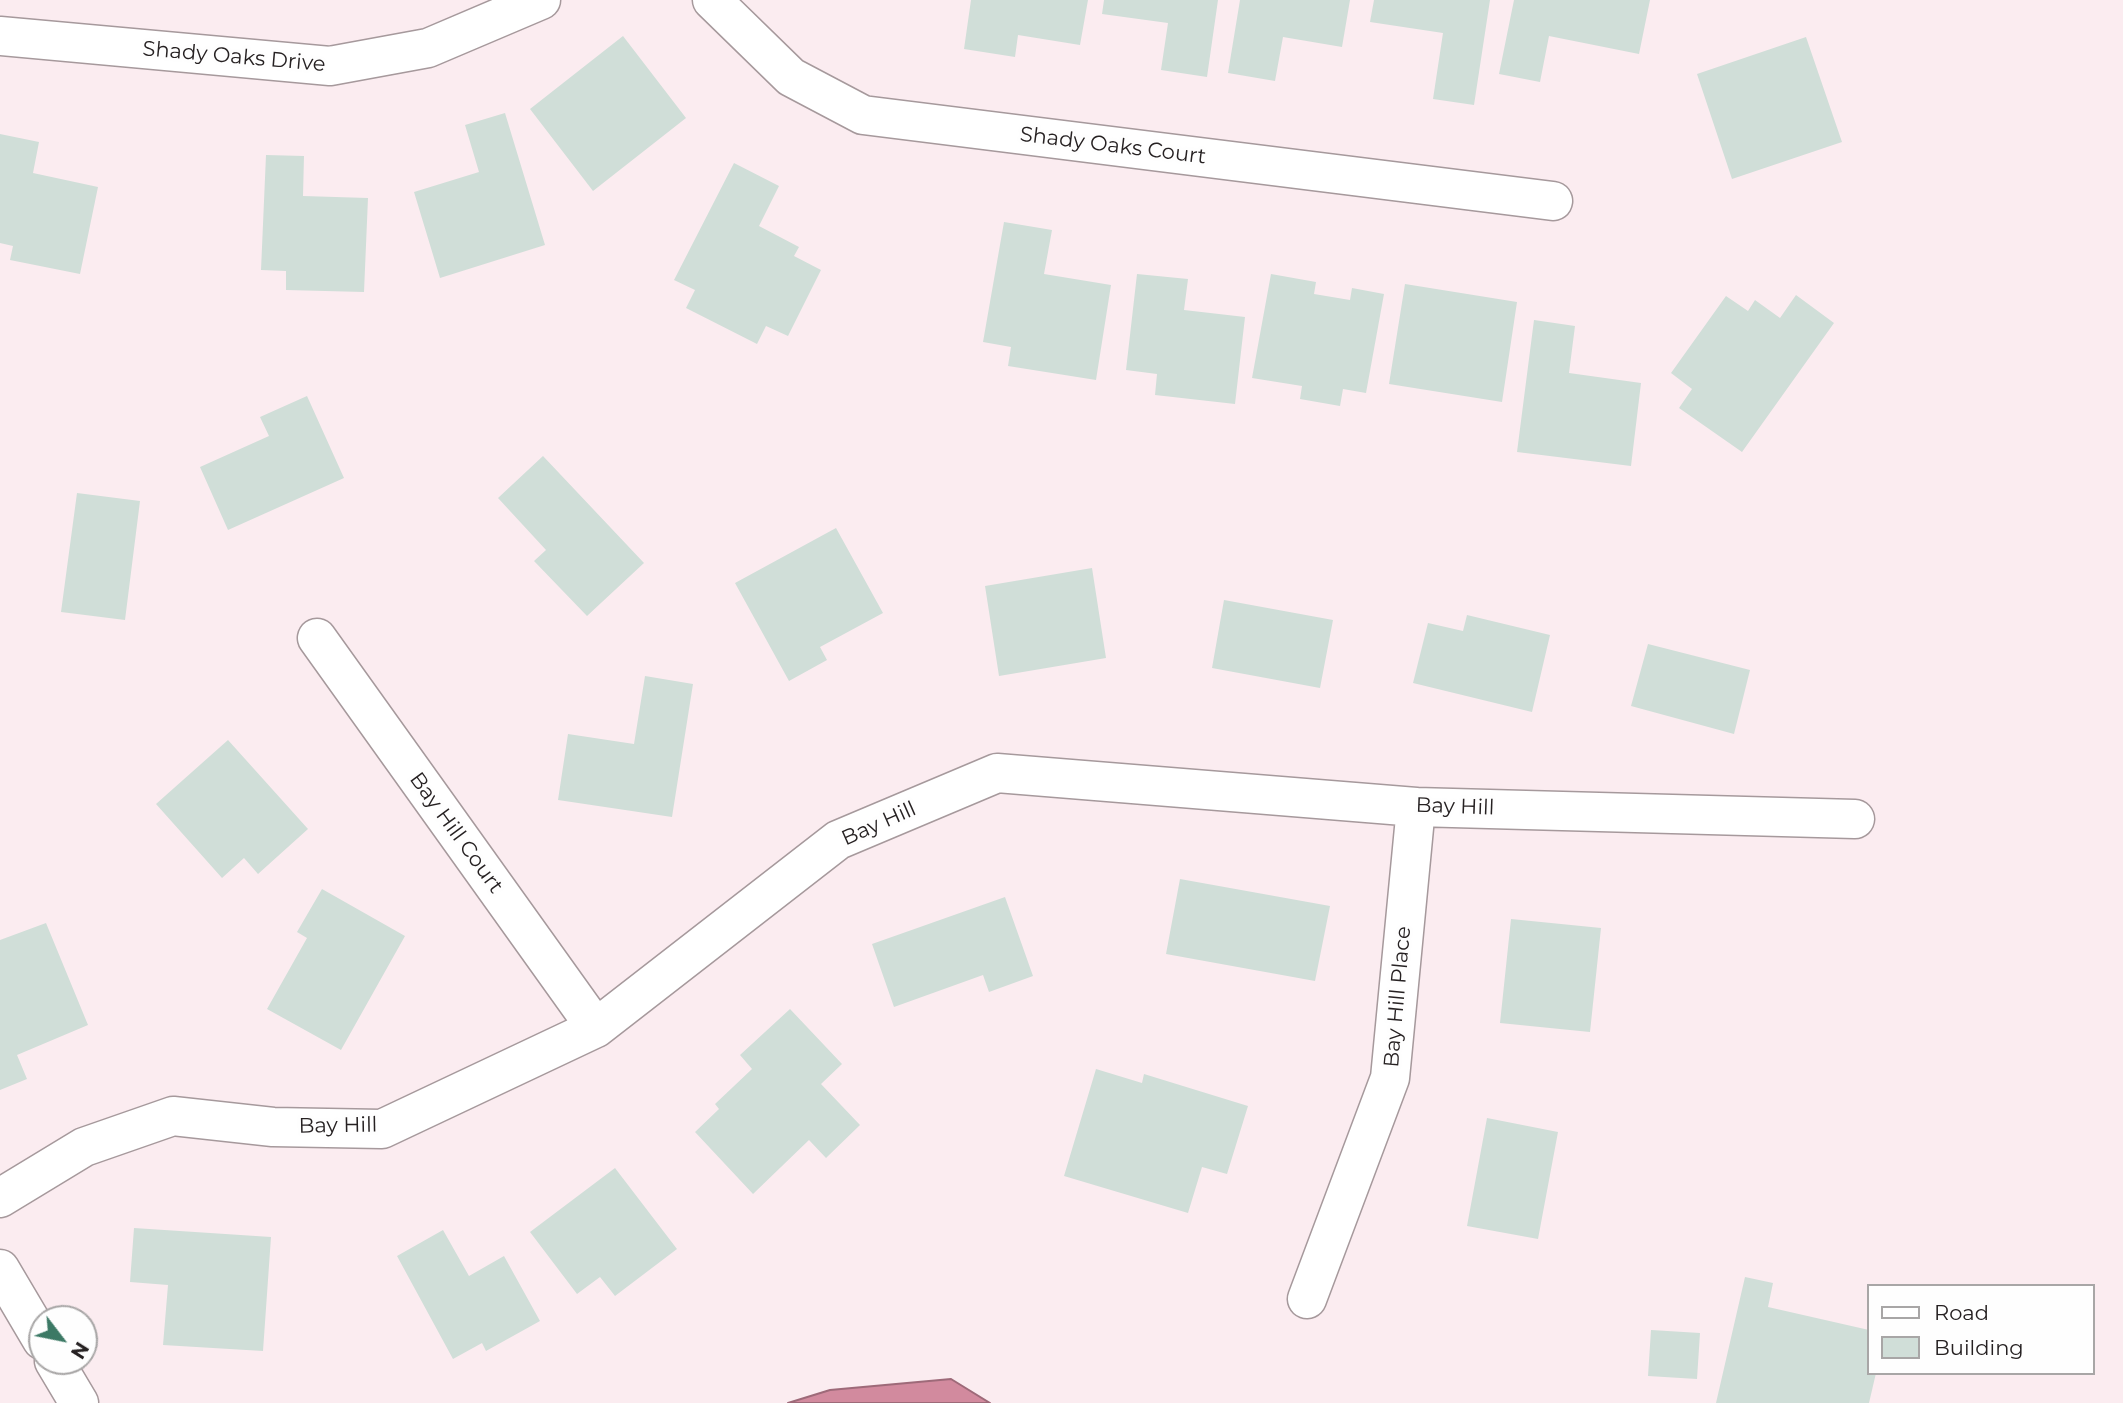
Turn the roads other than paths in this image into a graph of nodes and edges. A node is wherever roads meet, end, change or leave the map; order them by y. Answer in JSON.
{"nodes":[{"id":1,"x":541,"y":0,"type":"edge"},
{"id":2,"x":712,"y":0,"type":"edge"},
{"id":3,"x":0,"y":36,"type":"edge"},
{"id":4,"x":1553,"y":201,"type":"dead end"},
{"id":5,"x":317,"y":638,"type":"dead end"},
{"id":6,"x":1416,"y":807,"type":"junction"},
{"id":7,"x":1855,"y":818,"type":"dead end"},
{"id":8,"x":596,"y":1028,"type":"junction"},
{"id":9,"x":0,"y":1198,"type":"edge"},
{"id":10,"x":0,"y":1269,"type":"edge"},
{"id":11,"x":1307,"y":1299,"type":"dead end"},
{"id":12,"x":28,"y":1316,"type":"edge"},
{"id":13,"x":62,"y":1375,"type":"edge"},
{"id":14,"x":79,"y":1403,"type":"edge"}],
"edges":[{"from":1,"to":3,"type":"street","name":"Shady Oaks Drive"},
{"from":2,"to":4,"type":"street","name":"Shady Oaks Court"},
{"from":5,"to":8,"type":"street","name":"Bay Hill Court"},
{"from":6,"to":7,"type":"street","name":"Bay Hill"},
{"from":6,"to":8,"type":"street","name":"Bay Hill"},
{"from":6,"to":11,"type":"street","name":"Bay Hill Place"},
{"from":8,"to":9,"type":"street","name":"Bay Hill"},
{"from":10,"to":12,"type":"street"},
{"from":13,"to":14,"type":"street"}]}
